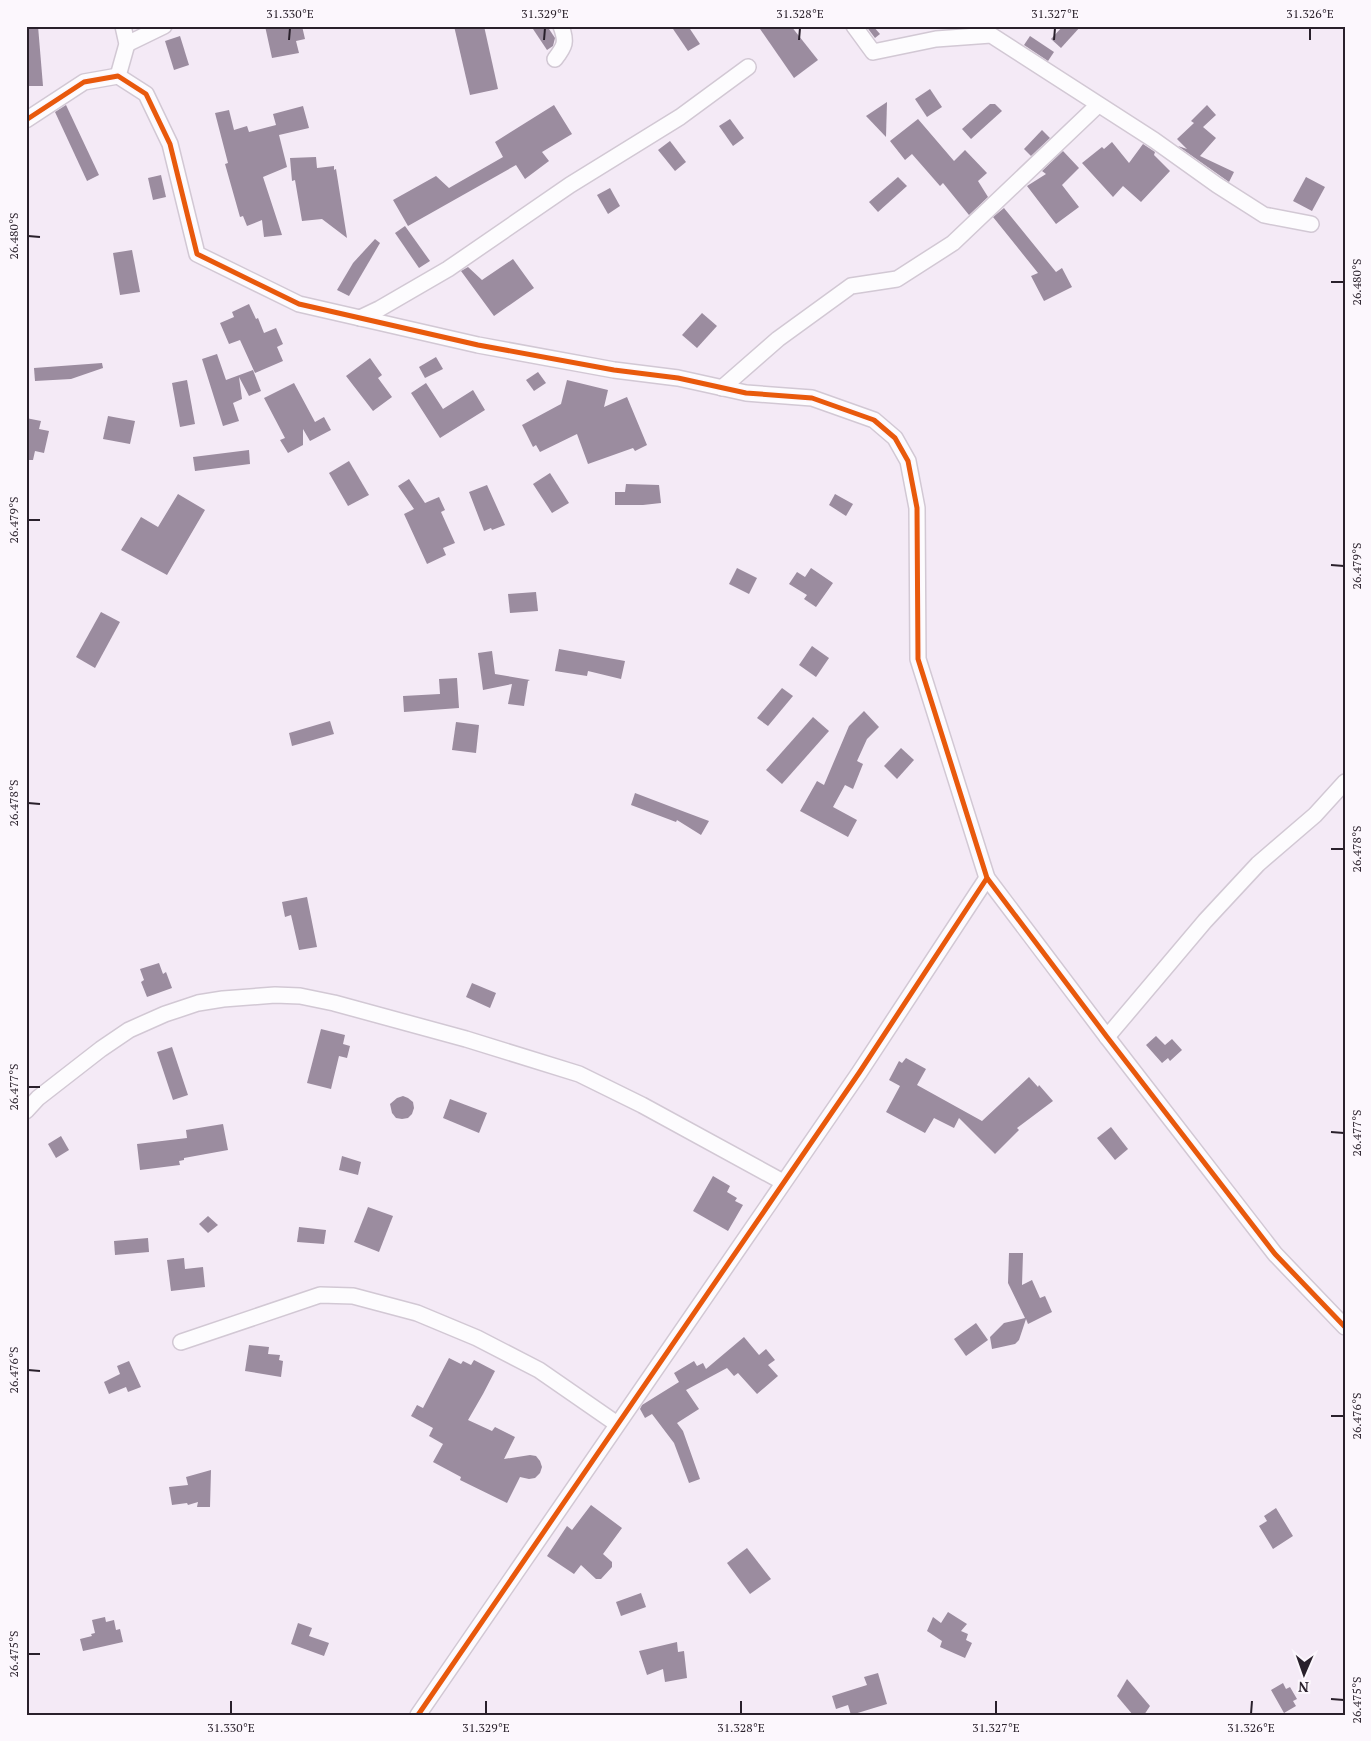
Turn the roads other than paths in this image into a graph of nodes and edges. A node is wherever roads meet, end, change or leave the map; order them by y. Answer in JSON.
{"nodes":[{"id":1,"x":123,"y":26,"type":"edge"},
{"id":2,"x":164,"y":26,"type":"edge"},
{"id":3,"x":561,"y":26,"type":"edge"},
{"id":4,"x":854,"y":26,"type":"edge"},
{"id":5,"x":127,"y":44,"type":"junction"},
{"id":6,"x":555,"y":60,"type":"dead end"},
{"id":7,"x":748,"y":67,"type":"dead end"},
{"id":8,"x":118,"y":76,"type":"junction"},
{"id":9,"x":1098,"y":104,"type":"junction"},
{"id":10,"x":26,"y":120,"type":"edge"},
{"id":11,"x":1311,"y":224,"type":"dead end"},
{"id":12,"x":360,"y":318,"type":"junction"},
{"id":13,"x":722,"y":388,"type":"junction"},
{"id":14,"x":1345,"y":782,"type":"edge"},
{"id":15,"x":987,"y":878,"type":"junction"},
{"id":16,"x":1107,"y":1037,"type":"junction"},
{"id":17,"x":26,"y":1111,"type":"edge"},
{"id":18,"x":783,"y":1182,"type":"junction"},
{"id":19,"x":1345,"y":1327,"type":"edge"},
{"id":20,"x":181,"y":1342,"type":"dead end"},
{"id":21,"x":617,"y":1424,"type":"junction"},
{"id":22,"x":418,"y":1715,"type":"edge"}],
"edges":[{"from":1,"to":5,"type":"street"},
{"from":2,"to":5,"type":"street"},
{"from":3,"to":6,"type":"street"},
{"from":4,"to":9,"type":"street"},
{"from":5,"to":8,"type":"street"},
{"from":7,"to":12,"type":"street"},
{"from":8,"to":10,"type":"street"},
{"from":8,"to":12,"type":"street"},
{"from":9,"to":11,"type":"street"},
{"from":9,"to":13,"type":"street"},
{"from":12,"to":13,"type":"street"},
{"from":13,"to":15,"type":"street"},
{"from":14,"to":16,"type":"street"},
{"from":15,"to":16,"type":"street"},
{"from":15,"to":18,"type":"street"},
{"from":16,"to":19,"type":"street"},
{"from":17,"to":18,"type":"street"},
{"from":18,"to":21,"type":"street"},
{"from":20,"to":21,"type":"street"},
{"from":21,"to":22,"type":"street"}]}
